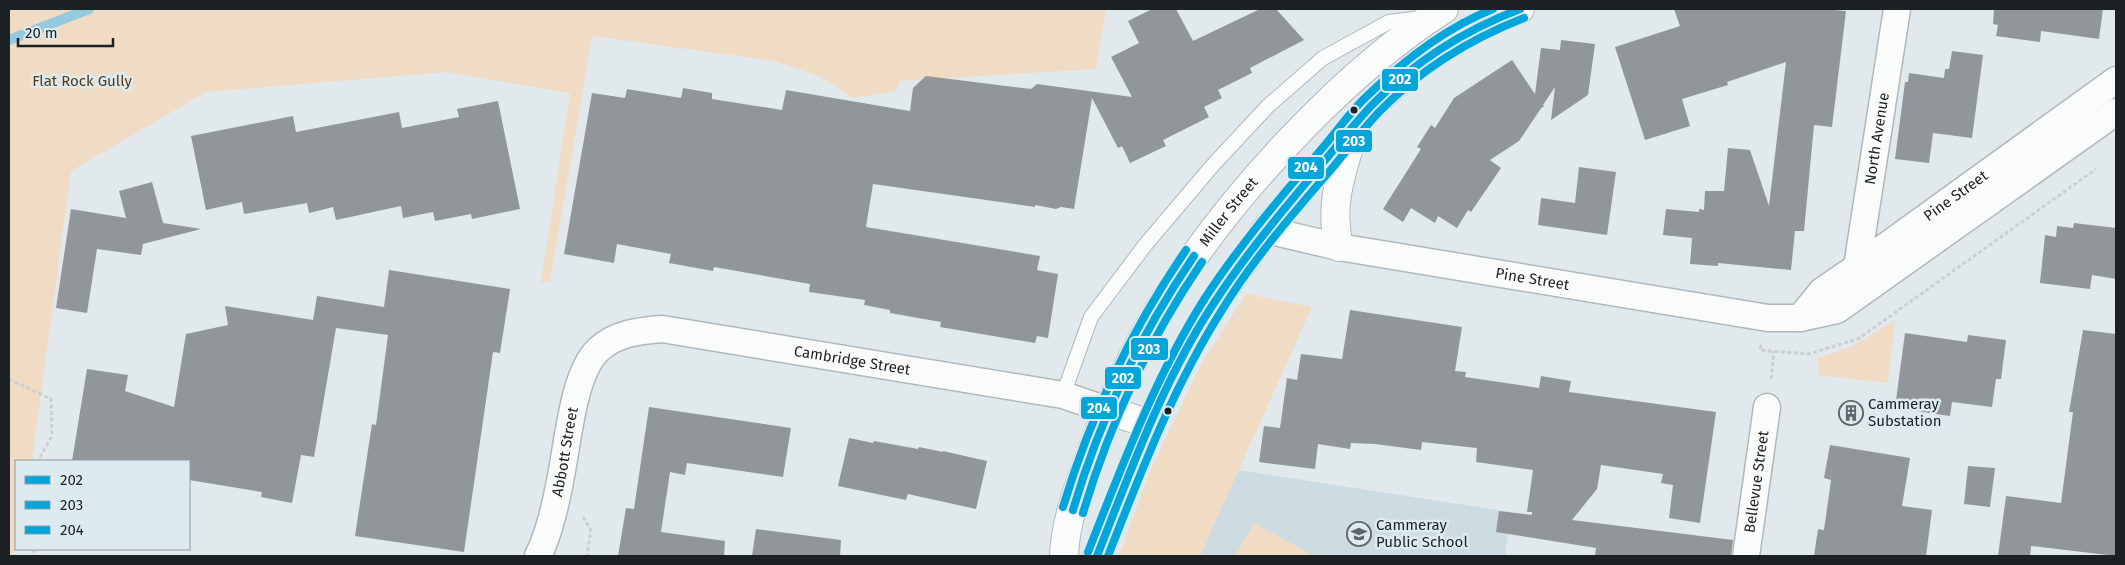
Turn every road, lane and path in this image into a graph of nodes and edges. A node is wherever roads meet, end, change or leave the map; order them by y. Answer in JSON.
{"nodes":[{"id":1,"x":1520,"y":9,"type":"edge"},
{"id":2,"x":1897,"y":9,"type":"edge"},
{"id":3,"x":1438,"y":13,"type":"edge"},
{"id":4,"x":2116,"y":80,"type":"edge"},
{"id":5,"x":2116,"y":112,"type":"edge"},
{"id":6,"x":1355,"y":126,"type":"junction"},
{"id":7,"x":2096,"y":169,"type":"dead end"},
{"id":8,"x":1222,"y":219,"type":"junction"},
{"id":9,"x":1266,"y":230,"type":"junction"},
{"id":10,"x":1339,"y":247,"type":"junction"},
{"id":11,"x":1857,"y":268,"type":"junction"},
{"id":12,"x":1800,"y":318,"type":"junction"},
{"id":13,"x":598,"y":350,"type":"joint"},
{"id":14,"x":1760,"y":350,"type":"dead end"},
{"id":15,"x":9,"y":379,"type":"edge"},
{"id":16,"x":1063,"y":395,"type":"junction"},
{"id":17,"x":1767,"y":407,"type":"dead end"},
{"id":18,"x":1107,"y":410,"type":"junction"},
{"id":19,"x":1150,"y":424,"type":"junction"},
{"id":20,"x":39,"y":460,"type":"edge"},
{"id":21,"x":591,"y":530,"type":"dead end"},
{"id":22,"x":538,"y":556,"type":"edge"},
{"id":23,"x":587,"y":556,"type":"edge"},
{"id":24,"x":1064,"y":556,"type":"edge"},
{"id":25,"x":1097,"y":556,"type":"edge"},
{"id":26,"x":1746,"y":556,"type":"edge"}],
"edges":[{"from":1,"to":6,"type":"main road"},
{"from":2,"to":11,"type":"street","name":"North Avenue"},
{"from":3,"to":8,"type":"main road","name":"Miller Street"},
{"from":3,"to":16,"type":"lane"},
{"from":4,"to":11,"type":"street","name":"Pine Street"},
{"from":5,"to":12,"type":"street","name":"Pine Street"},
{"from":6,"to":9,"type":"main road"},
{"from":6,"to":10,"type":"main road"},
{"from":7,"to":14,"type":"path"},
{"from":8,"to":9,"type":"main road"},
{"from":8,"to":18,"type":"main road","name":"Miller Street"},
{"from":9,"to":10,"type":"street","name":"Pine Street"},
{"from":9,"to":19,"type":"main road"},
{"from":10,"to":12,"type":"street","name":"Pine Street"},
{"from":11,"to":12,"type":"street","name":"Pine Street"},
{"from":13,"to":16,"type":"street","name":"Cambridge Street"},
{"from":13,"to":22,"type":"street","name":"Abbott Street"},
{"from":15,"to":20,"type":"path"},
{"from":16,"to":18,"type":"street","name":"Cambridge Street"},
{"from":17,"to":26,"type":"street","name":"Bellevue Street"},
{"from":18,"to":19,"type":"main road"},
{"from":18,"to":24,"type":"main road","name":"Miller Street"},
{"from":19,"to":25,"type":"main road"},
{"from":21,"to":23,"type":"path"}]}
